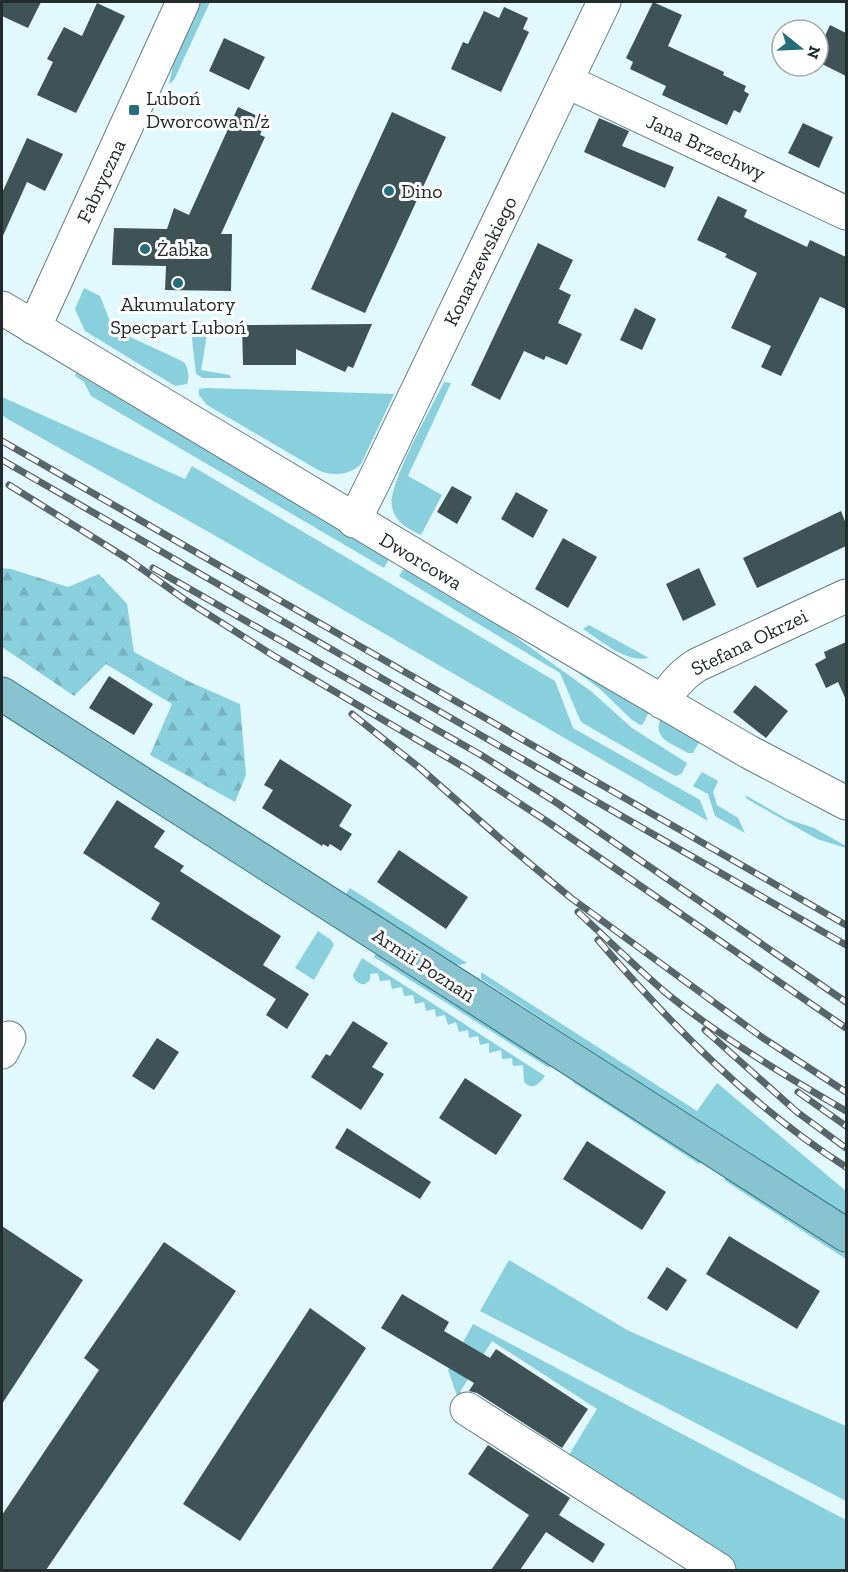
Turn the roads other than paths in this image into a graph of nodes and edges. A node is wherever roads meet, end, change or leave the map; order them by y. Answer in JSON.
{"nodes":[{"id":1,"x":183,"y":2,"type":"edge"},
{"id":2,"x":604,"y":2,"type":"edge"},
{"id":3,"x":566,"y":81,"type":"junction"},
{"id":4,"x":846,"y":213,"type":"edge"},
{"id":5,"x":2,"y":308,"type":"edge"},
{"id":6,"x":34,"y":328,"type":"junction"},
{"id":7,"x":354,"y":520,"type":"junction"},
{"id":8,"x":846,"y":596,"type":"edge"},
{"id":9,"x":2,"y":694,"type":"edge"},
{"id":10,"x":662,"y":702,"type":"junction"},
{"id":11,"x":846,"y":803,"type":"edge"},
{"id":12,"x":846,"y":1235,"type":"edge"},
{"id":13,"x":467,"y":1409,"type":"dead end"},
{"id":14,"x":719,"y":1570,"type":"edge"}],
"edges":[{"from":1,"to":6,"type":"street","name":"Fabryczna"},
{"from":2,"to":3,"type":"street","name":"Konarzewskiego"},
{"from":3,"to":4,"type":"street","name":"Jana Brzechwy"},
{"from":3,"to":7,"type":"street","name":"Konarzewskiego"},
{"from":5,"to":6,"type":"street","name":"Dworcowa"},
{"from":6,"to":7,"type":"street","name":"Dworcowa"},
{"from":7,"to":10,"type":"street","name":"Dworcowa"},
{"from":8,"to":10,"type":"street","name":"Stefana Okrzei"},
{"from":9,"to":12,"type":"main road","name":"Armii Poznań"},
{"from":10,"to":11,"type":"street","name":"Dworcowa"},
{"from":13,"to":14,"type":"street"}]}
